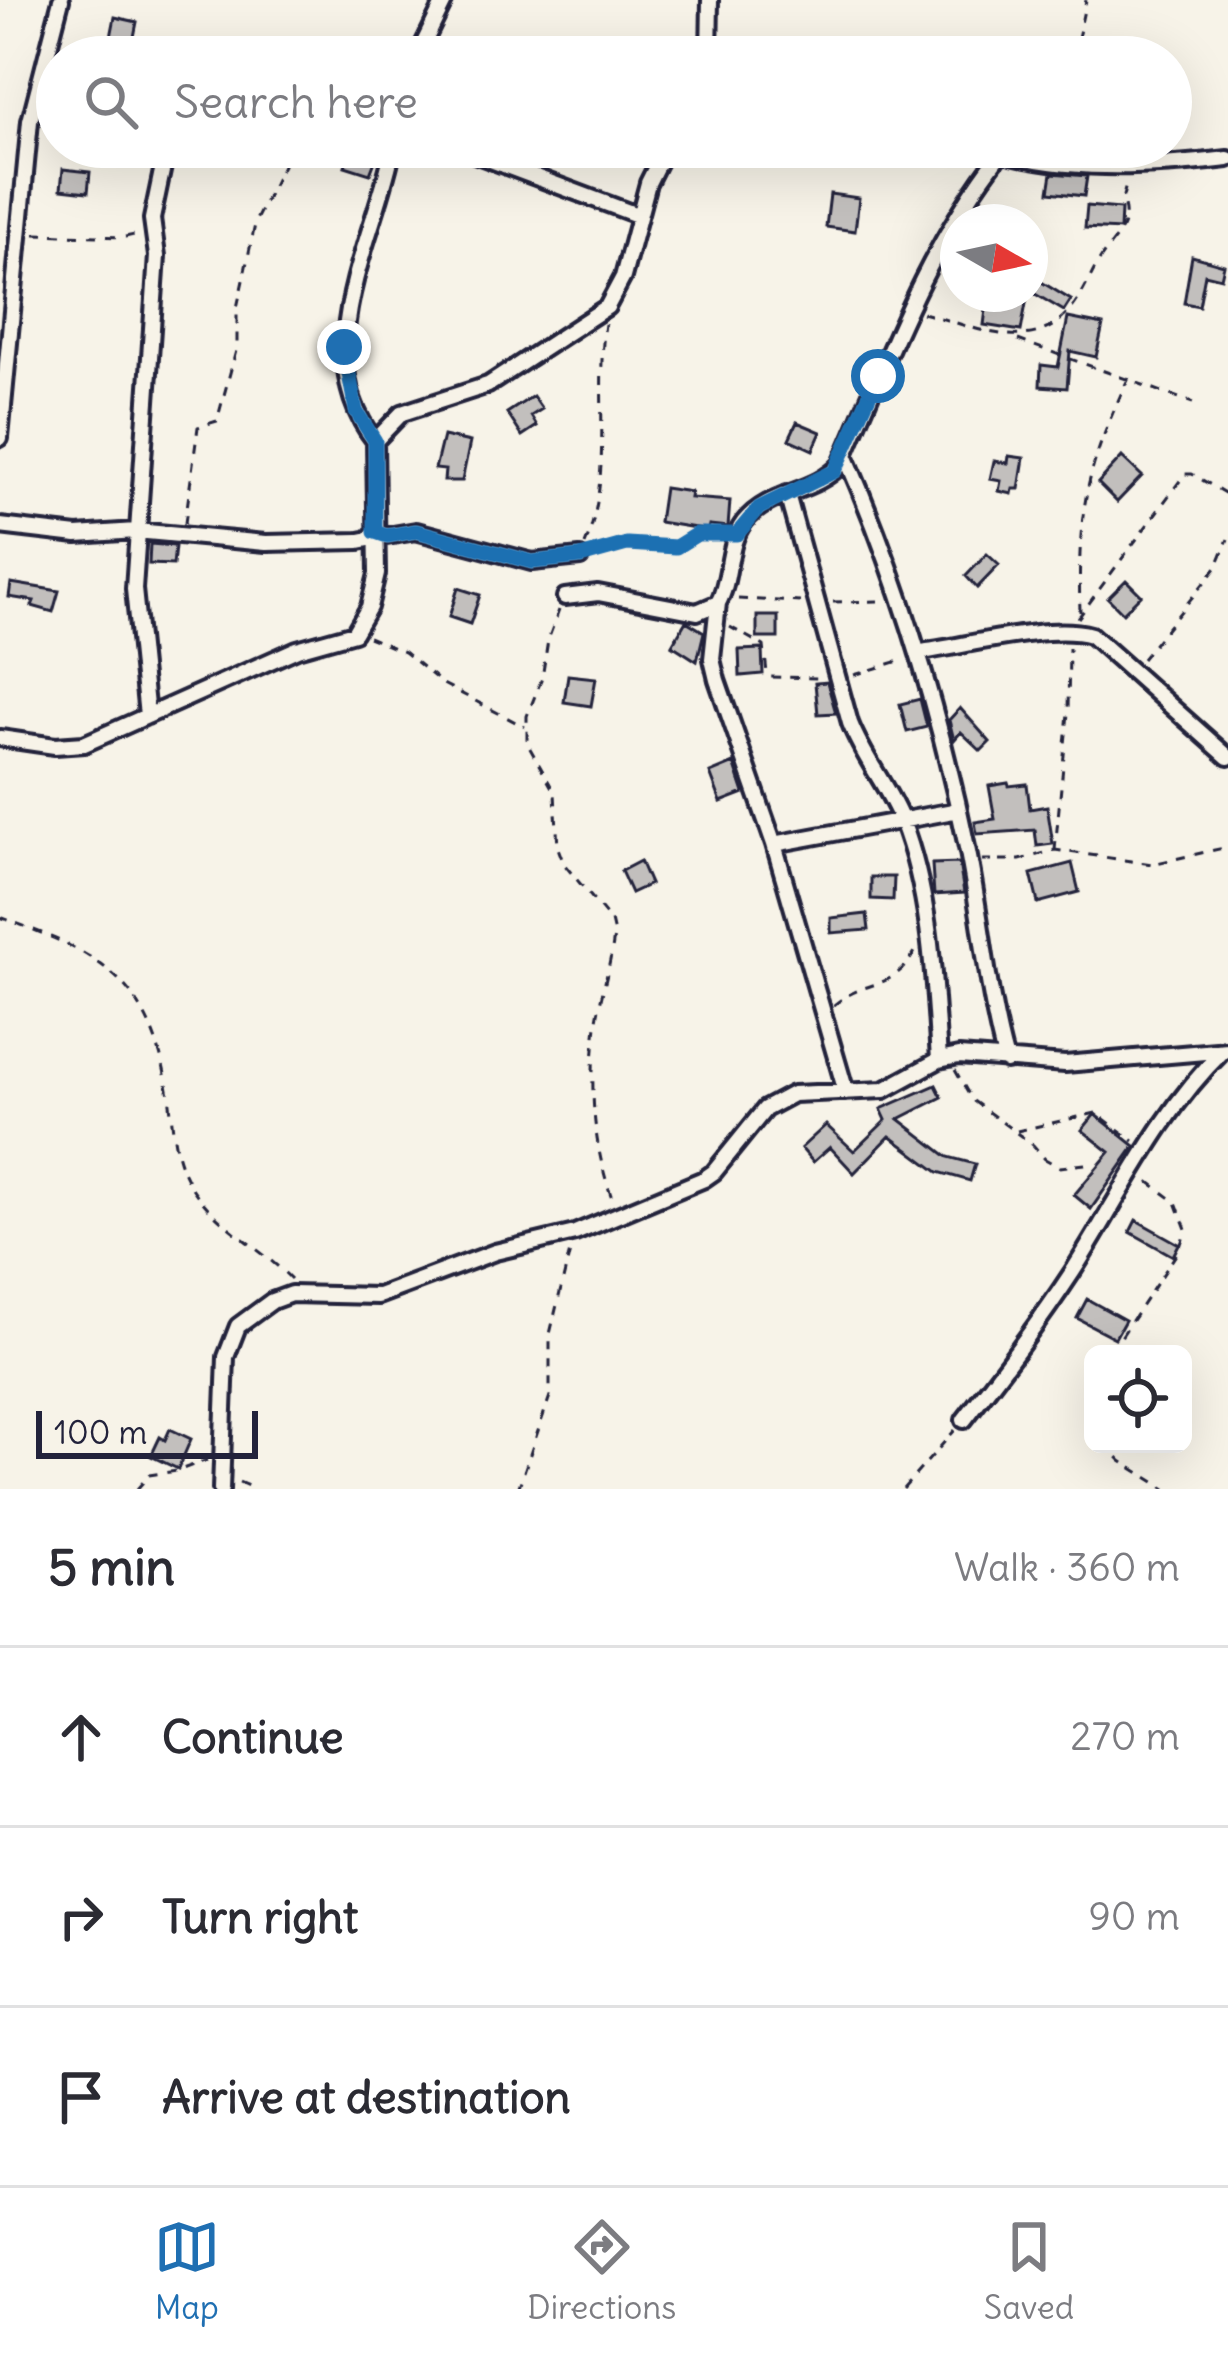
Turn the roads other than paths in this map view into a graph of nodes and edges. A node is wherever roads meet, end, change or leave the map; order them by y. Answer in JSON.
{"nodes":[{"id":1,"x":61,"y":0,"type":"edge"},
{"id":2,"x":445,"y":0,"type":"edge"},
{"id":3,"x":710,"y":0,"type":"edge"},
{"id":4,"x":52,"y":36,"type":"edge"},
{"id":5,"x":427,"y":36,"type":"edge"},
{"id":6,"x":709,"y":36,"type":"edge"},
{"id":7,"x":36,"y":98,"type":"edge"},
{"id":8,"x":1228,"y":159,"type":"edge"},
{"id":9,"x":1192,"y":162,"type":"edge"},
{"id":10,"x":163,"y":168,"type":"edge"},
{"id":11,"x":387,"y":168,"type":"edge"},
{"id":12,"x":513,"y":168,"type":"edge"},
{"id":13,"x":657,"y":168,"type":"edge"},
{"id":14,"x":990,"y":168,"type":"edge"},
{"id":15,"x":637,"y":214,"type":"junction"},
{"id":16,"x":0,"y":438,"type":"edge"},
{"id":17,"x":375,"y":441,"type":"junction"},
{"id":18,"x":845,"y":455,"type":"junction"},
{"id":19,"x":787,"y":494,"type":"junction"},
{"id":20,"x":0,"y":526,"type":"edge"},
{"id":21,"x":136,"y":531,"type":"junction"},
{"id":22,"x":375,"y":532,"type":"junction"},
{"id":23,"x":580,"y":557,"type":"road end"},
{"id":24,"x":565,"y":597,"type":"road end"},
{"id":25,"x":720,"y":601,"type":"junction"},
{"id":26,"x":920,"y":652,"type":"junction"},
{"id":27,"x":148,"y":716,"type":"junction"},
{"id":28,"x":0,"y":738,"type":"edge"},
{"id":29,"x":1228,"y":757,"type":"edge"},
{"id":30,"x":959,"y":810,"type":"junction"},
{"id":31,"x":901,"y":818,"type":"junction"},
{"id":32,"x":774,"y":844,"type":"junction"},
{"id":33,"x":1226,"y":1050,"type":"edge"},
{"id":34,"x":944,"y":1059,"type":"junction"},
{"id":35,"x":1006,"y":1061,"type":"junction"},
{"id":36,"x":846,"y":1092,"type":"junction"},
{"id":37,"x":964,"y":1420,"type":"road end"},
{"id":38,"x":221,"y":1481,"type":"edge"}],
"edges":[{"from":1,"to":4,"type":"street"},
{"from":2,"to":5,"type":"street"},
{"from":3,"to":6,"type":"street"},
{"from":7,"to":16,"type":"street"},
{"from":8,"to":9,"type":"street"},
{"from":10,"to":21,"type":"street"},
{"from":11,"to":17,"type":"street"},
{"from":12,"to":15,"type":"street"},
{"from":13,"to":15,"type":"street"},
{"from":14,"to":18,"type":"street"},
{"from":15,"to":17,"type":"street"},
{"from":17,"to":22,"type":"street"},
{"from":18,"to":19,"type":"street"},
{"from":18,"to":26,"type":"street"},
{"from":19,"to":25,"type":"street"},
{"from":19,"to":31,"type":"street"},
{"from":20,"to":21,"type":"street"},
{"from":21,"to":22,"type":"street"},
{"from":21,"to":27,"type":"street"},
{"from":22,"to":23,"type":"street"},
{"from":22,"to":27,"type":"street"},
{"from":24,"to":25,"type":"street"},
{"from":25,"to":32,"type":"street"},
{"from":26,"to":29,"type":"street"},
{"from":26,"to":30,"type":"street"},
{"from":27,"to":28,"type":"street"},
{"from":30,"to":31,"type":"street"},
{"from":30,"to":35,"type":"street"},
{"from":31,"to":32,"type":"street"},
{"from":31,"to":34,"type":"street"},
{"from":32,"to":36,"type":"street"},
{"from":33,"to":35,"type":"street"},
{"from":33,"to":37,"type":"street"},
{"from":34,"to":35,"type":"street"},
{"from":34,"to":36,"type":"street"},
{"from":36,"to":38,"type":"street"}]}
